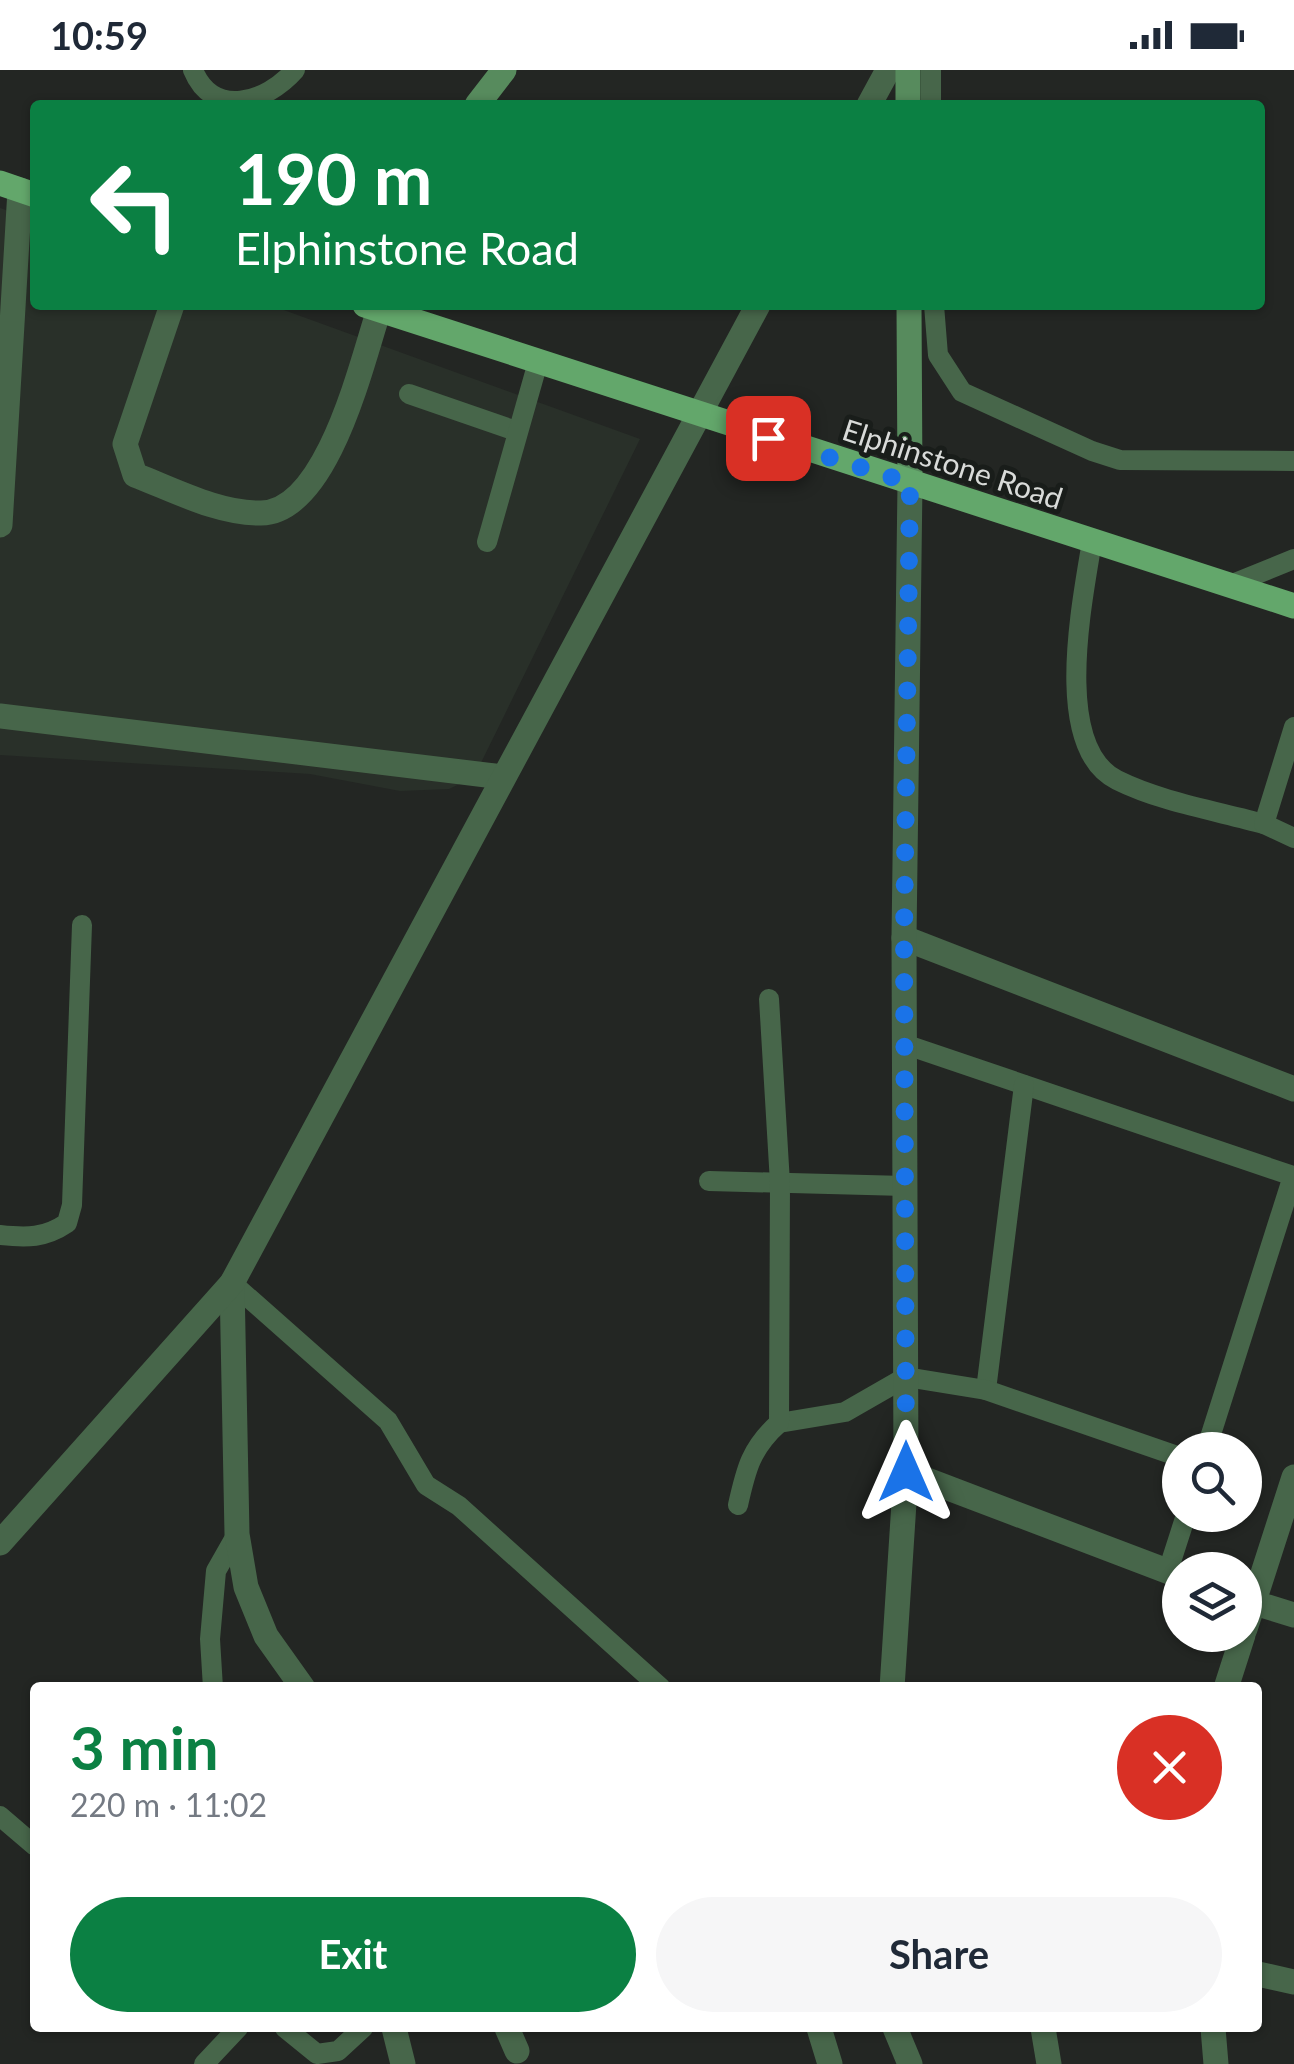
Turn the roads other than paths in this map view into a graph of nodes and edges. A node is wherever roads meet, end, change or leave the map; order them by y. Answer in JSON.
{"nodes":[{"id":1,"x":193,"y":70,"type":"edge"},
{"id":2,"x":295,"y":70,"type":"edge"},
{"id":3,"x":504,"y":70,"type":"edge"},
{"id":4,"x":888,"y":70,"type":"edge"},
{"id":5,"x":908,"y":70,"type":"edge"},
{"id":6,"x":931,"y":70,"type":"edge"},
{"id":7,"x":214,"y":100,"type":"edge"},
{"id":8,"x":246,"y":100,"type":"edge"},
{"id":9,"x":481,"y":100,"type":"edge"},
{"id":10,"x":872,"y":100,"type":"edge"},
{"id":11,"x":908,"y":100,"type":"edge"},
{"id":12,"x":931,"y":100,"type":"edge"},
{"id":13,"x":18,"y":189,"type":"edge"},
{"id":14,"x":170,"y":310,"type":"edge"},
{"id":15,"x":371,"y":310,"type":"edge"},
{"id":16,"x":381,"y":310,"type":"edge"},
{"id":17,"x":755,"y":310,"type":"edge"},
{"id":18,"x":909,"y":310,"type":"edge"},
{"id":19,"x":934,"y":310,"type":"edge"},
{"id":20,"x":538,"y":362,"type":"junction"},
{"id":21,"x":409,"y":394,"type":"dead end"},
{"id":22,"x":696,"y":415,"type":"junction"},
{"id":23,"x":516,"y":431,"type":"junction"},
{"id":24,"x":1294,"y":461,"type":"edge"},
{"id":25,"x":910,"y":483,"type":"junction"},
{"id":26,"x":0,"y":524,"type":"edge"},
{"id":27,"x":1092,"y":541,"type":"junction"},
{"id":28,"x":487,"y":542,"type":"dead end"},
{"id":29,"x":1294,"y":560,"type":"edge"},
{"id":30,"x":1230,"y":585,"type":"junction"},
{"id":31,"x":1294,"y":606,"type":"edge"},
{"id":32,"x":0,"y":716,"type":"edge"},
{"id":33,"x":1294,"y":728,"type":"edge"},
{"id":34,"x":502,"y":777,"type":"junction"},
{"id":35,"x":1264,"y":824,"type":"junction"},
{"id":36,"x":1294,"y":838,"type":"edge"},
{"id":37,"x":82,"y":926,"type":"dead end"},
{"id":38,"x":904,"y":938,"type":"junction"},
{"id":39,"x":770,"y":999,"type":"dead end"},
{"id":40,"x":904,"y":1044,"type":"junction"},
{"id":41,"x":1024,"y":1085,"type":"junction"},
{"id":42,"x":1294,"y":1089,"type":"edge"},
{"id":43,"x":1293,"y":1175,"type":"edge"},
{"id":44,"x":709,"y":1181,"type":"dead end"},
{"id":45,"x":780,"y":1183,"type":"junction"},
{"id":46,"x":905,"y":1186,"type":"junction"},
{"id":47,"x":0,"y":1236,"type":"edge"},
{"id":48,"x":232,"y":1283,"type":"junction"},
{"id":49,"x":906,"y":1377,"type":"junction"},
{"id":50,"x":986,"y":1390,"type":"junction"},
{"id":51,"x":778,"y":1423,"type":"junction"},
{"id":52,"x":1212,"y":1432,"type":"edge"},
{"id":53,"x":1162,"y":1451,"type":"edge"},
{"id":54,"x":906,"y":1472,"type":"junction"},
{"id":55,"x":1294,"y":1477,"type":"edge"},
{"id":56,"x":738,"y":1505,"type":"dead end"},
{"id":57,"x":238,"y":1534,"type":"junction"},
{"id":58,"x":0,"y":1543,"type":"edge"},
{"id":59,"x":1262,"y":1566,"type":"edge"},
{"id":60,"x":1162,"y":1569,"type":"edge"},
{"id":61,"x":1262,"y":1606,"type":"edge"},
{"id":62,"x":1294,"y":1615,"type":"edge"},
{"id":63,"x":1238,"y":1652,"type":"edge"},
{"id":64,"x":213,"y":1682,"type":"edge"},
{"id":65,"x":299,"y":1682,"type":"edge"},
{"id":66,"x":654,"y":1682,"type":"edge"},
{"id":67,"x":892,"y":1682,"type":"edge"},
{"id":68,"x":1228,"y":1682,"type":"edge"},
{"id":69,"x":0,"y":1816,"type":"edge"},
{"id":70,"x":30,"y":1842,"type":"edge"},
{"id":71,"x":1262,"y":1975,"type":"edge"},
{"id":72,"x":1294,"y":1982,"type":"edge"},
{"id":73,"x":234,"y":2032,"type":"edge"},
{"id":74,"x":290,"y":2032,"type":"edge"},
{"id":75,"x":359,"y":2032,"type":"edge"},
{"id":76,"x":395,"y":2032,"type":"edge"},
{"id":77,"x":820,"y":2032,"type":"edge"},
{"id":78,"x":897,"y":2032,"type":"edge"},
{"id":79,"x":1044,"y":2032,"type":"edge"},
{"id":80,"x":1213,"y":2032,"type":"edge"},
{"id":81,"x":204,"y":2064,"type":"edge"},
{"id":82,"x":403,"y":2064,"type":"edge"},
{"id":83,"x":830,"y":2064,"type":"edge"},
{"id":84,"x":910,"y":2064,"type":"edge"},
{"id":85,"x":1049,"y":2064,"type":"edge"},
{"id":86,"x":1216,"y":2064,"type":"edge"}],
"edges":[{"from":1,"to":7,"type":"lane"},
{"from":2,"to":8,"type":"lane"},
{"from":3,"to":9,"type":"main road"},
{"from":4,"to":10,"type":"street"},
{"from":5,"to":11,"type":"main road"},
{"from":6,"to":12,"type":"lane"},
{"from":13,"to":26,"type":"street"},
{"from":14,"to":15,"type":"street"},
{"from":16,"to":20,"type":"main road","name":"Elphinstone Road"},
{"from":17,"to":22,"type":"street"},
{"from":18,"to":25,"type":"main road"},
{"from":19,"to":24,"type":"lane"},
{"from":20,"to":22,"type":"main road","name":"Elphinstone Road"},
{"from":20,"to":23,"type":"lane"},
{"from":21,"to":23,"type":"lane"},
{"from":22,"to":25,"type":"main road","name":"Elphinstone Road"},
{"from":22,"to":34,"type":"street"},
{"from":23,"to":28,"type":"lane"},
{"from":25,"to":27,"type":"main road","name":"Elphinstone Road"},
{"from":25,"to":38,"type":"street"},
{"from":27,"to":30,"type":"main road","name":"Elphinstone Road"},
{"from":27,"to":35,"type":"lane"},
{"from":29,"to":30,"type":"lane"},
{"from":30,"to":31,"type":"main road","name":"Elphinstone Road"},
{"from":32,"to":34,"type":"street"},
{"from":33,"to":35,"type":"lane"},
{"from":34,"to":48,"type":"street"},
{"from":35,"to":36,"type":"lane"},
{"from":37,"to":47,"type":"lane"},
{"from":38,"to":40,"type":"street"},
{"from":38,"to":42,"type":"street"},
{"from":39,"to":45,"type":"lane"},
{"from":40,"to":41,"type":"lane"},
{"from":40,"to":46,"type":"street"},
{"from":41,"to":43,"type":"lane"},
{"from":41,"to":50,"type":"lane"},
{"from":43,"to":52,"type":"lane"},
{"from":44,"to":45,"type":"lane"},
{"from":45,"to":46,"type":"lane"},
{"from":45,"to":51,"type":"lane"},
{"from":46,"to":49,"type":"street"},
{"from":48,"to":57,"type":"street"},
{"from":48,"to":58,"type":"street"},
{"from":48,"to":66,"type":"lane"},
{"from":49,"to":50,"type":"lane"},
{"from":49,"to":51,"type":"lane"},
{"from":49,"to":54,"type":"street"},
{"from":50,"to":53,"type":"lane"},
{"from":51,"to":56,"type":"lane"},
{"from":54,"to":60,"type":"street"},
{"from":54,"to":67,"type":"street"},
{"from":55,"to":59,"type":"street"},
{"from":57,"to":64,"type":"lane"},
{"from":57,"to":65,"type":"street"},
{"from":61,"to":62,"type":"street"},
{"from":63,"to":68,"type":"street"},
{"from":69,"to":70,"type":"lane"},
{"from":71,"to":72,"type":"street"},
{"from":73,"to":81,"type":"lane"},
{"from":74,"to":75,"type":"lane"},
{"from":76,"to":82,"type":"street"},
{"from":77,"to":83,"type":"street"},
{"from":78,"to":84,"type":"street"},
{"from":79,"to":85,"type":"street"},
{"from":80,"to":86,"type":"street"}]}
